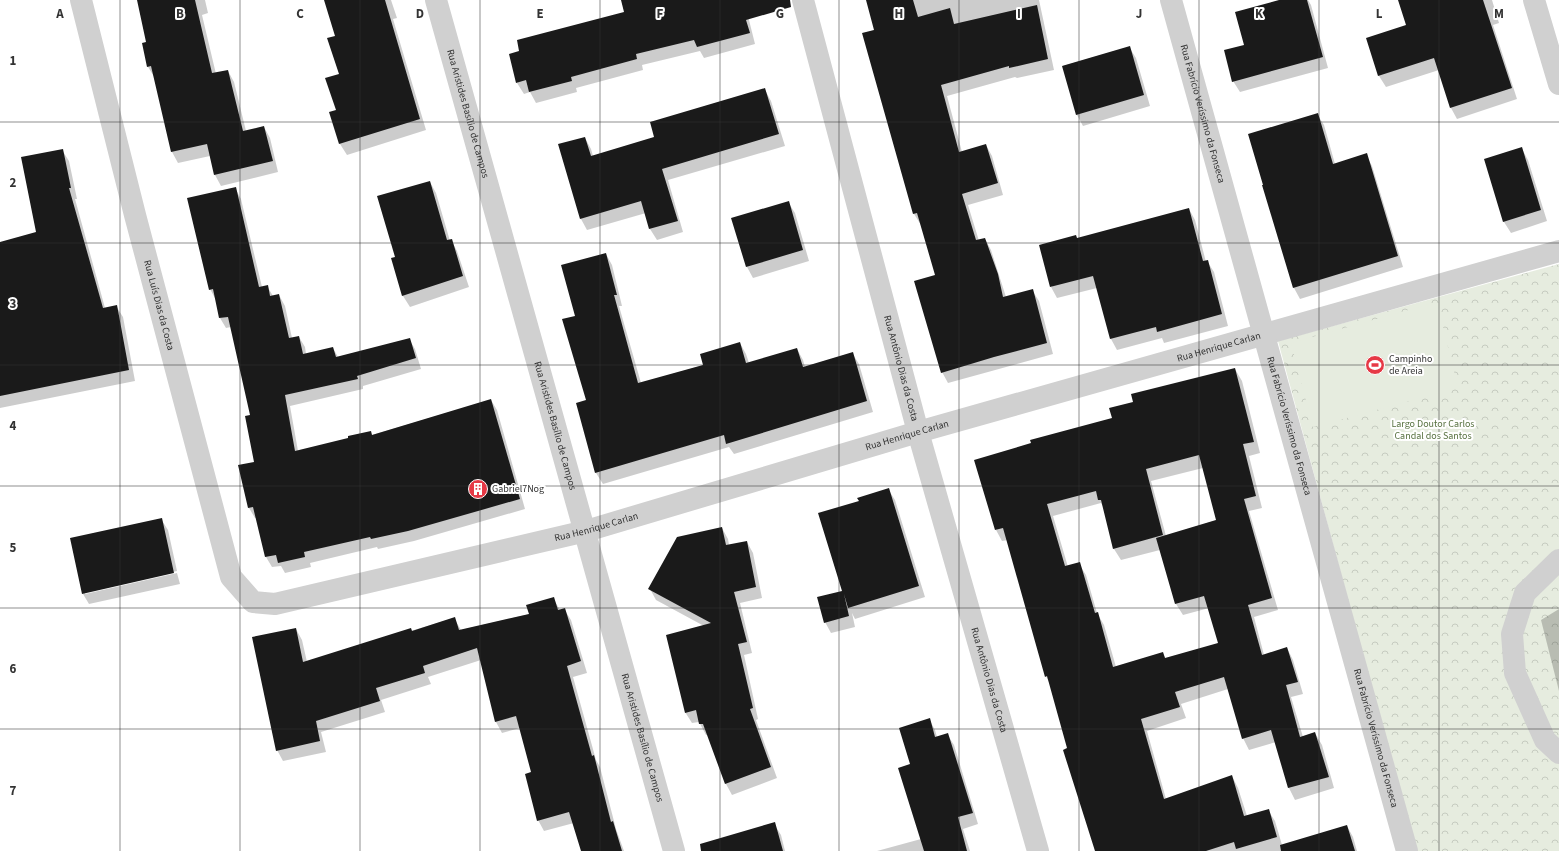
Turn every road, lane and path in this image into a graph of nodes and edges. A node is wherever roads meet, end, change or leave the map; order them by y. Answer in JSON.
{"nodes":[{"id":1,"x":81,"y":0,"type":"edge"},
{"id":2,"x":436,"y":0,"type":"edge"},
{"id":3,"x":803,"y":0,"type":"edge"},
{"id":4,"x":1171,"y":0,"type":"edge"},
{"id":5,"x":1534,"y":0,"type":"edge"},
{"id":6,"x":1559,"y":84,"type":"edge"},
{"id":7,"x":1559,"y":251,"type":"edge"},
{"id":8,"x":1264,"y":336,"type":"junction"},
{"id":9,"x":918,"y":432,"type":"junction"},
{"id":10,"x":586,"y":531,"type":"junction"},
{"id":11,"x":1559,"y":560,"type":"edge"},
{"id":12,"x":253,"y":602,"type":"joint"},
{"id":13,"x":1559,"y":753,"type":"edge"},
{"id":14,"x":674,"y":851,"type":"edge"},
{"id":15,"x":1038,"y":851,"type":"edge"},
{"id":16,"x":1407,"y":851,"type":"edge"}],
"edges":[{"from":1,"to":12,"type":"street","name":"Rua Luís Dias da Costa"},
{"from":2,"to":10,"type":"street","name":"Rua Aristides Basílio de Campos"},
{"from":3,"to":9,"type":"street","name":"Rua Antônio Dias da Costa"},
{"from":4,"to":8,"type":"street","name":"Rua Fabrício Veríssimo da Fonseca"},
{"from":5,"to":6,"type":"street"},
{"from":7,"to":8,"type":"street","name":"Rua Henrique Carlan"},
{"from":8,"to":9,"type":"street","name":"Rua Henrique Carlan"},
{"from":8,"to":16,"type":"street","name":"Rua Fabrício Veríssimo da Fonseca"},
{"from":9,"to":10,"type":"street","name":"Rua Henrique Carlan"},
{"from":9,"to":15,"type":"street","name":"Rua Antônio Dias da Costa"},
{"from":10,"to":12,"type":"street","name":"Rua Henrique Carlan"},
{"from":10,"to":14,"type":"street","name":"Rua Aristides Basílio de Campos"},
{"from":11,"to":13,"type":"street"}]}
